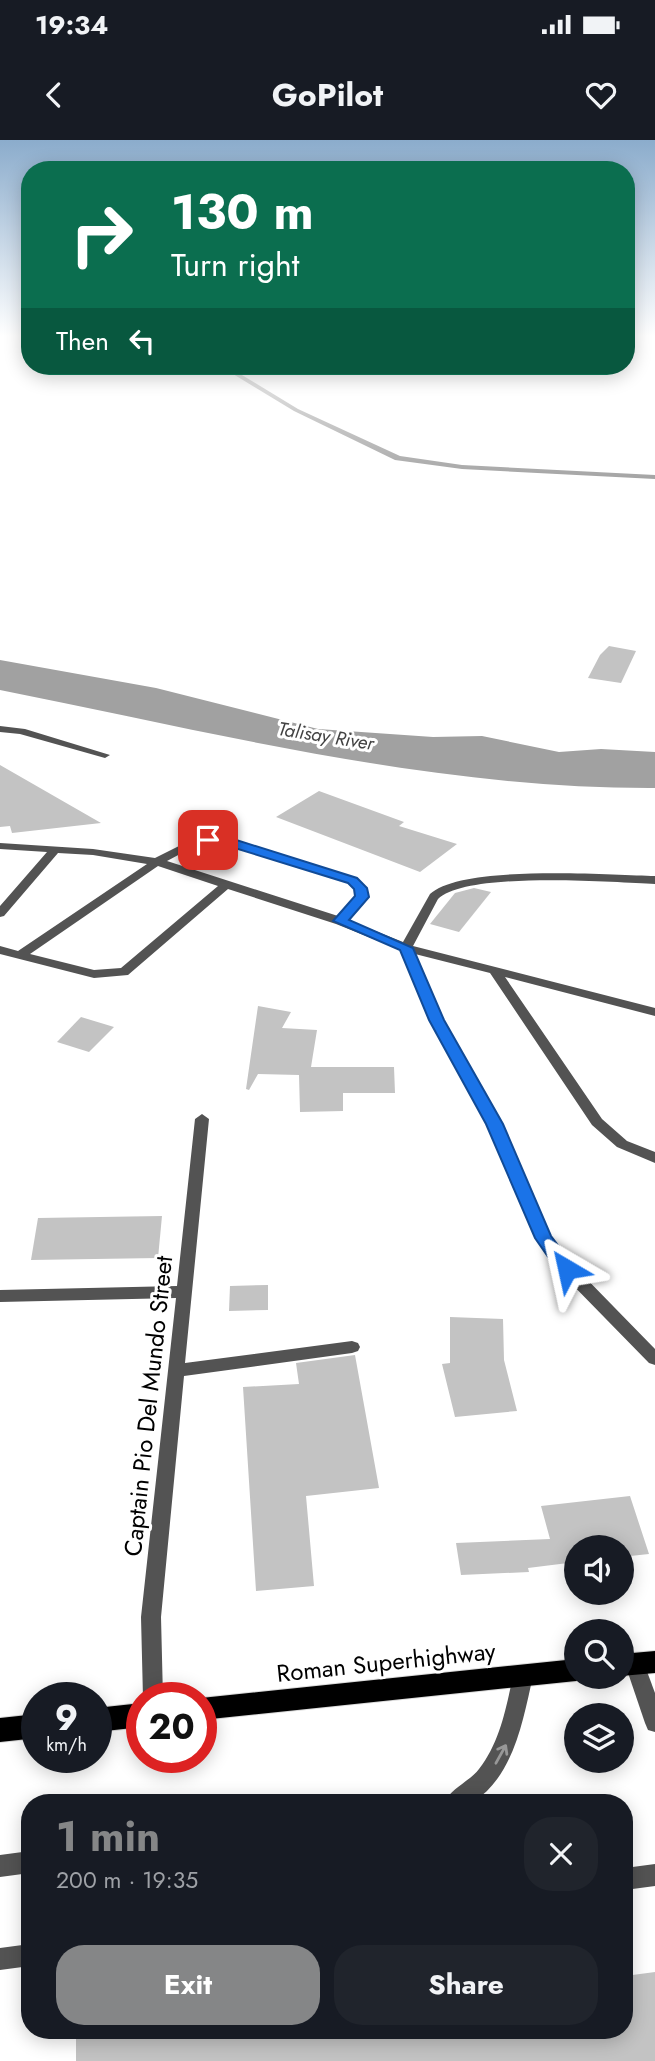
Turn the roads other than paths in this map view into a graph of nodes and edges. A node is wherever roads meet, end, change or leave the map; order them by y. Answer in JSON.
{"nodes":[{"id":1,"x":333,"y":428,"type":"edge"},
{"id":2,"x":655,"y":477,"type":"edge"},
{"id":3,"x":0,"y":729,"type":"edge"},
{"id":4,"x":105,"y":755,"type":"dead end"},
{"id":5,"x":0,"y":846,"type":"edge"},
{"id":6,"x":56,"y":849,"type":"junction"},
{"id":7,"x":157,"y":862,"type":"junction"},
{"id":8,"x":655,"y":880,"type":"edge"},
{"id":9,"x":227,"y":884,"type":"junction"},
{"id":10,"x":0,"y":913,"type":"edge"},
{"id":11,"x":340,"y":921,"type":"junction"},
{"id":12,"x":406,"y":948,"type":"junction"},
{"id":13,"x":0,"y":950,"type":"edge"},
{"id":14,"x":20,"y":955,"type":"junction"},
{"id":15,"x":496,"y":973,"type":"junction"},
{"id":16,"x":655,"y":1012,"type":"edge"},
{"id":17,"x":202,"y":1119,"type":"dead end"},
{"id":18,"x":655,"y":1157,"type":"edge"},
{"id":19,"x":184,"y":1292,"type":"junction"},
{"id":20,"x":0,"y":1296,"type":"edge"},
{"id":21,"x":352,"y":1347,"type":"dead end"},
{"id":22,"x":655,"y":1359,"type":"edge"},
{"id":23,"x":176,"y":1371,"type":"junction"},
{"id":24,"x":637,"y":1664,"type":"edge"},
{"id":25,"x":564,"y":1671,"type":"edge"},
{"id":26,"x":523,"y":1676,"type":"junction"},
{"id":27,"x":153,"y":1682,"type":"edge"},
{"id":28,"x":217,"y":1707,"type":"edge"},
{"id":29,"x":655,"y":1723,"type":"edge"},
{"id":30,"x":21,"y":1728,"type":"edge"},
{"id":31,"x":0,"y":1730,"type":"edge"},
{"id":32,"x":465,"y":1794,"type":"edge"},
{"id":33,"x":21,"y":1864,"type":"edge"},
{"id":34,"x":0,"y":1866,"type":"edge"},
{"id":35,"x":655,"y":1875,"type":"edge"},
{"id":36,"x":633,"y":1878,"type":"edge"},
{"id":37,"x":21,"y":1956,"type":"edge"},
{"id":38,"x":0,"y":1959,"type":"edge"}],
"edges":[{"from":1,"to":2,"type":"street"},
{"from":3,"to":4,"type":"street"},
{"from":5,"to":6,"type":"street"},
{"from":6,"to":7,"type":"street"},
{"from":6,"to":10,"type":"street"},
{"from":7,"to":9,"type":"street"},
{"from":7,"to":11,"type":"street"},
{"from":7,"to":14,"type":"street"},
{"from":8,"to":12,"type":"street"},
{"from":9,"to":11,"type":"street"},
{"from":9,"to":14,"type":"street"},
{"from":11,"to":12,"type":"street"},
{"from":12,"to":15,"type":"street"},
{"from":12,"to":22,"type":"street"},
{"from":13,"to":14,"type":"street"},
{"from":15,"to":16,"type":"street"},
{"from":15,"to":18,"type":"street"},
{"from":17,"to":19,"type":"street","name":"Captain Pio Del Mundo Street"},
{"from":19,"to":20,"type":"street"},
{"from":19,"to":23,"type":"street","name":"Captain Pio Del Mundo Street"},
{"from":21,"to":23,"type":"street"},
{"from":23,"to":27,"type":"street","name":"Captain Pio Del Mundo Street"},
{"from":24,"to":29,"type":"street"},
{"from":25,"to":26,"type":"main road","name":"Roman Superhighway"},
{"from":26,"to":28,"type":"main road","name":"Roman Superhighway"},
{"from":32,"to":26,"type":"street","one_way":true},
{"from":30,"to":31,"type":"main road"},
{"from":33,"to":34,"type":"street"},
{"from":35,"to":36,"type":"street"},
{"from":37,"to":38,"type":"street"}]}
